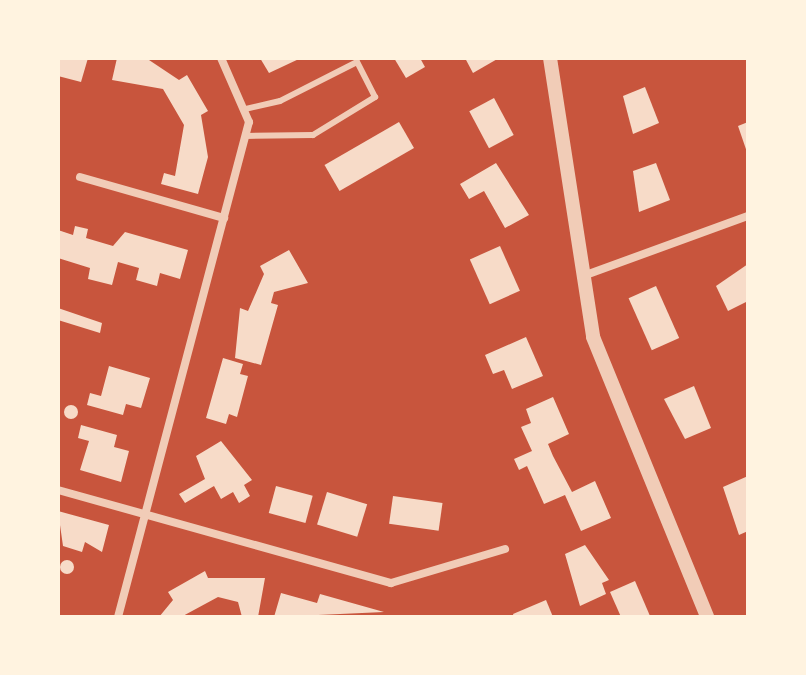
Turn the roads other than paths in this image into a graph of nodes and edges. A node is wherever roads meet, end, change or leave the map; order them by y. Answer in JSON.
{"nodes":[{"id":1,"x":221,"y":58,"type":"edge"},
{"id":2,"x":550,"y":58,"type":"edge"},
{"id":3,"x":246,"y":109,"type":"junction"},
{"id":4,"x":245,"y":136,"type":"junction"},
{"id":5,"x":80,"y":177,"type":"dead end"},
{"id":6,"x":748,"y":216,"type":"edge"},
{"id":7,"x":224,"y":218,"type":"junction"},
{"id":8,"x":583,"y":276,"type":"junction"},
{"id":9,"x":58,"y":490,"type":"edge"},
{"id":10,"x":143,"y":513,"type":"junction"},
{"id":11,"x":505,"y":549,"type":"dead end"},
{"id":12,"x":118,"y":617,"type":"edge"},
{"id":13,"x":707,"y":617,"type":"edge"}],
"edges":[{"from":1,"to":3,"type":"street"},
{"from":2,"to":8,"type":"street"},
{"from":3,"to":4,"type":"street"},
{"from":3,"to":4,"type":"lane"},
{"from":4,"to":7,"type":"street"},
{"from":5,"to":7,"type":"street"},
{"from":6,"to":8,"type":"street"},
{"from":7,"to":10,"type":"street"},
{"from":8,"to":13,"type":"street"},
{"from":9,"to":10,"type":"street"},
{"from":10,"to":11,"type":"street"},
{"from":10,"to":12,"type":"street"}]}
